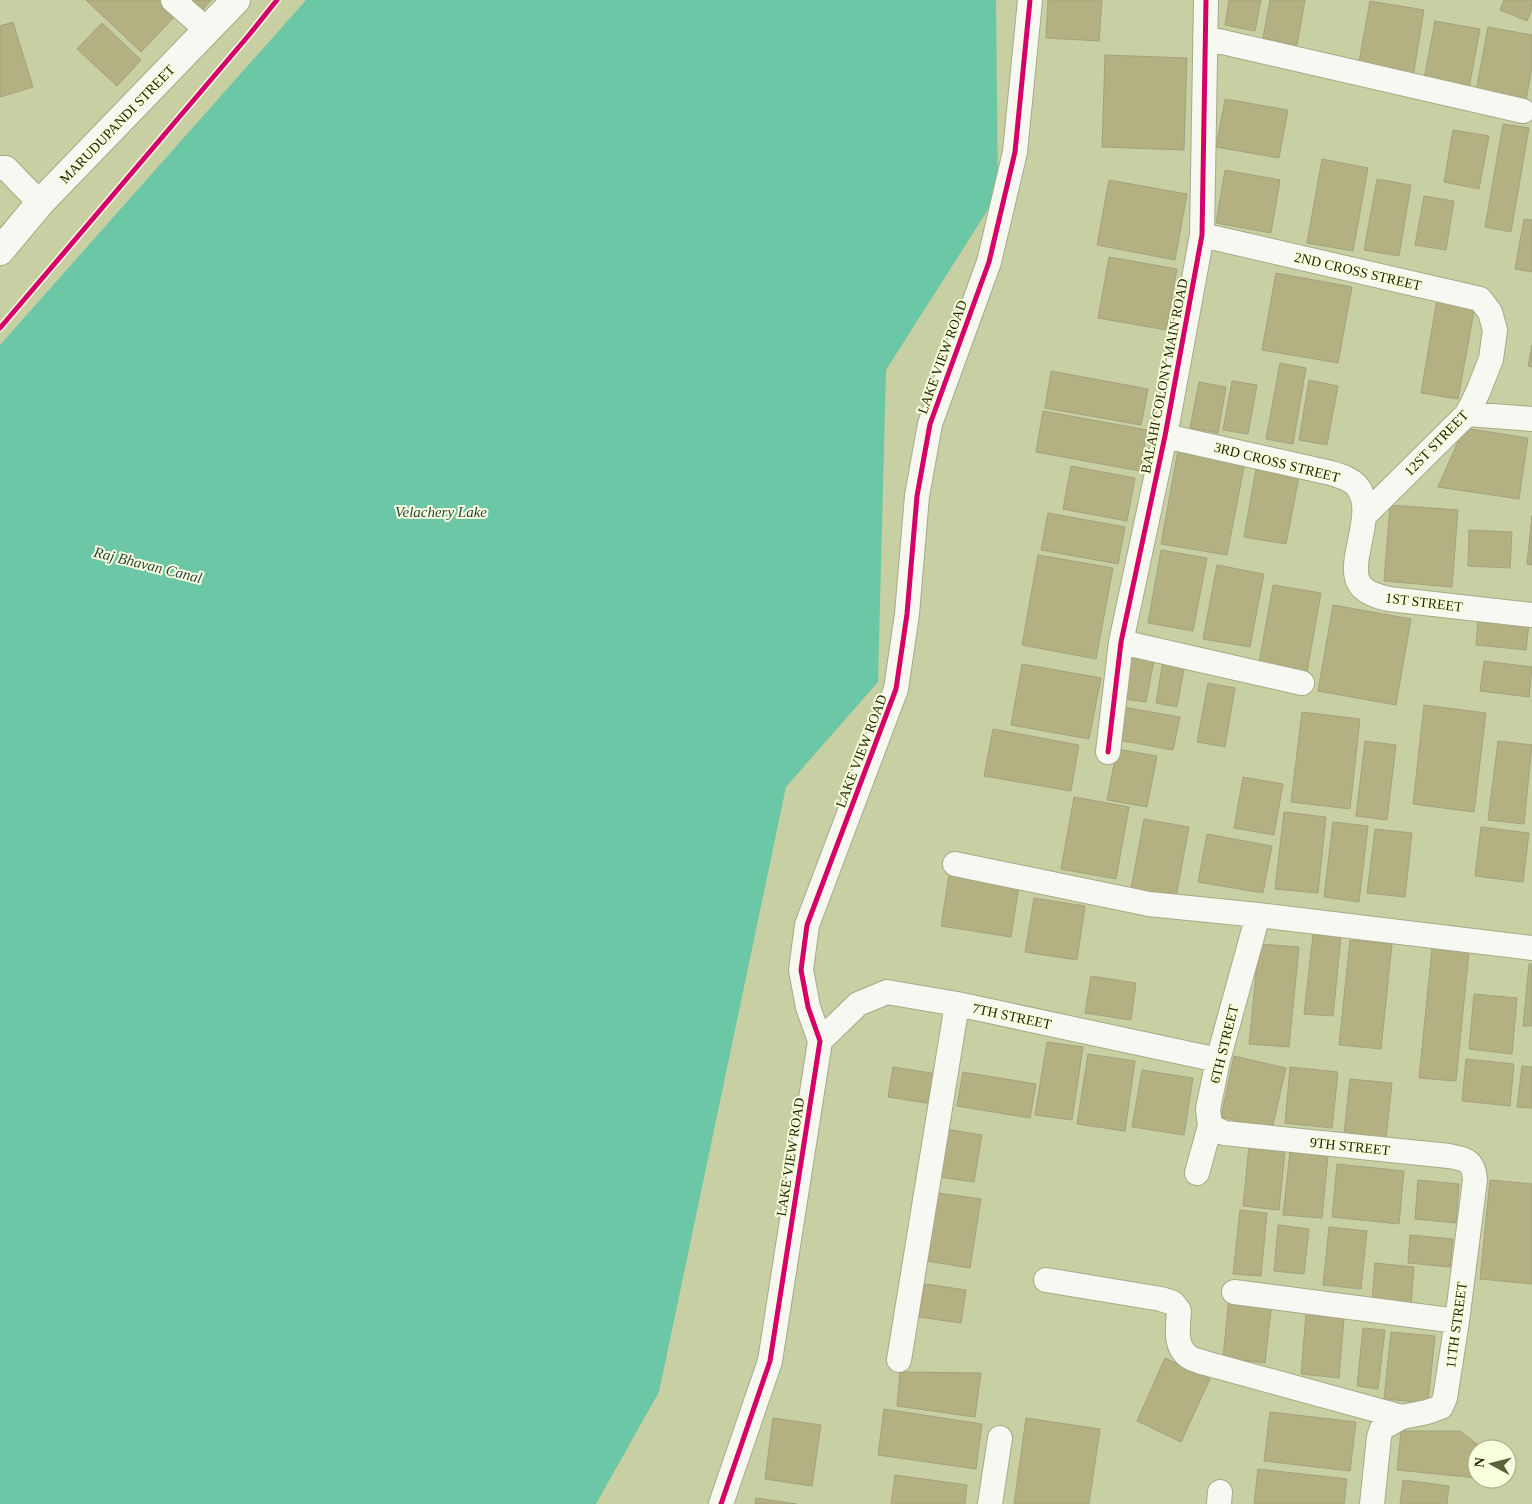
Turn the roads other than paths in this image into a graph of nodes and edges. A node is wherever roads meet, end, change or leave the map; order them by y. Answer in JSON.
{"nodes":[{"id":1,"x":173,"y":0,"type":"edge"},
{"id":2,"x":236,"y":0,"type":"edge"},
{"id":3,"x":1030,"y":0,"type":"edge"},
{"id":4,"x":1206,"y":0,"type":"edge"},
{"id":5,"x":208,"y":31,"type":"junction"},
{"id":6,"x":1204,"y":38,"type":"junction"},
{"id":7,"x":1523,"y":111,"type":"dead end"},
{"id":8,"x":0,"y":168,"type":"edge"},
{"id":9,"x":40,"y":203,"type":"junction"},
{"id":10,"x":1202,"y":235,"type":"junction"},
{"id":11,"x":0,"y":251,"type":"edge"},
{"id":12,"x":1495,"y":330,"type":"joint"},
{"id":13,"x":1467,"y":414,"type":"junction"},
{"id":14,"x":1532,"y":418,"type":"edge"},
{"id":15,"x":1165,"y":436,"type":"junction"},
{"id":16,"x":1364,"y":515,"type":"junction"},
{"id":17,"x":1532,"y":615,"type":"edge"},
{"id":18,"x":1121,"y":642,"type":"junction"},
{"id":19,"x":1302,"y":683,"type":"dead end"},
{"id":20,"x":1108,"y":752,"type":"dead end"},
{"id":21,"x":954,"y":864,"type":"dead end"},
{"id":22,"x":1258,"y":914,"type":"junction"},
{"id":23,"x":1532,"y":948,"type":"edge"},
{"id":24,"x":957,"y":1004,"type":"junction"},
{"id":25,"x":820,"y":1040,"type":"junction"},
{"id":26,"x":1218,"y":1060,"type":"junction"},
{"id":27,"x":1210,"y":1126,"type":"junction"},
{"id":28,"x":1197,"y":1173,"type":"dead end"},
{"id":29,"x":1475,"y":1180,"type":"joint"},
{"id":30,"x":1046,"y":1280,"type":"dead end"},
{"id":31,"x":1234,"y":1292,"type":"dead end"},
{"id":32,"x":1457,"y":1321,"type":"junction"},
{"id":33,"x":899,"y":1360,"type":"dead end"},
{"id":34,"x":1392,"y":1422,"type":"junction"},
{"id":35,"x":1000,"y":1438,"type":"dead end"},
{"id":36,"x":721,"y":1504,"type":"edge"},
{"id":37,"x":990,"y":1504,"type":"edge"},
{"id":38,"x":1372,"y":1504,"type":"edge"}],
"edges":[{"from":1,"to":5,"type":"street"},
{"from":2,"to":5,"type":"street","name":"MARUDUPANDI STREET"},
{"from":3,"to":25,"type":"street","name":"LAKE VIEW ROAD"},
{"from":4,"to":6,"type":"street","name":"BALAHI COLONY MAIN ROAD"},
{"from":5,"to":9,"type":"street","name":"MARUDUPANDI STREET"},
{"from":6,"to":7,"type":"street"},
{"from":6,"to":10,"type":"street","name":"BALAHI COLONY MAIN ROAD"},
{"from":8,"to":9,"type":"street"},
{"from":9,"to":11,"type":"street","name":"MARUDUPANDI STREET"},
{"from":10,"to":12,"type":"street","name":"2ND CROSS STREET"},
{"from":10,"to":15,"type":"street","name":"BALAHI COLONY MAIN ROAD"},
{"from":12,"to":13,"type":"street","name":"12ST STREET"},
{"from":13,"to":14,"type":"street"},
{"from":13,"to":16,"type":"street","name":"12ST STREET"},
{"from":15,"to":16,"type":"street","name":"3RD CROSS STREET"},
{"from":15,"to":18,"type":"street","name":"BALAHI COLONY MAIN ROAD"},
{"from":16,"to":17,"type":"street","name":"1ST STREET"},
{"from":18,"to":19,"type":"street"},
{"from":18,"to":20,"type":"street","name":"BALAHI COLONY MAIN ROAD"},
{"from":21,"to":22,"type":"street"},
{"from":22,"to":23,"type":"street"},
{"from":22,"to":26,"type":"street","name":"6TH STREET"},
{"from":24,"to":25,"type":"street","name":"7TH STREET"},
{"from":24,"to":26,"type":"street","name":"7TH STREET"},
{"from":24,"to":33,"type":"street"},
{"from":25,"to":36,"type":"street","name":"LAKE VIEW ROAD"},
{"from":26,"to":27,"type":"street","name":"6TH STREET"},
{"from":27,"to":28,"type":"street","name":"6TH STREET"},
{"from":27,"to":29,"type":"street","name":"9TH STREET"},
{"from":29,"to":32,"type":"street","name":"11TH STREET"},
{"from":30,"to":34,"type":"street"},
{"from":31,"to":32,"type":"street"},
{"from":32,"to":34,"type":"street","name":"11TH STREET"},
{"from":34,"to":38,"type":"street"},
{"from":35,"to":37,"type":"street"}]}
